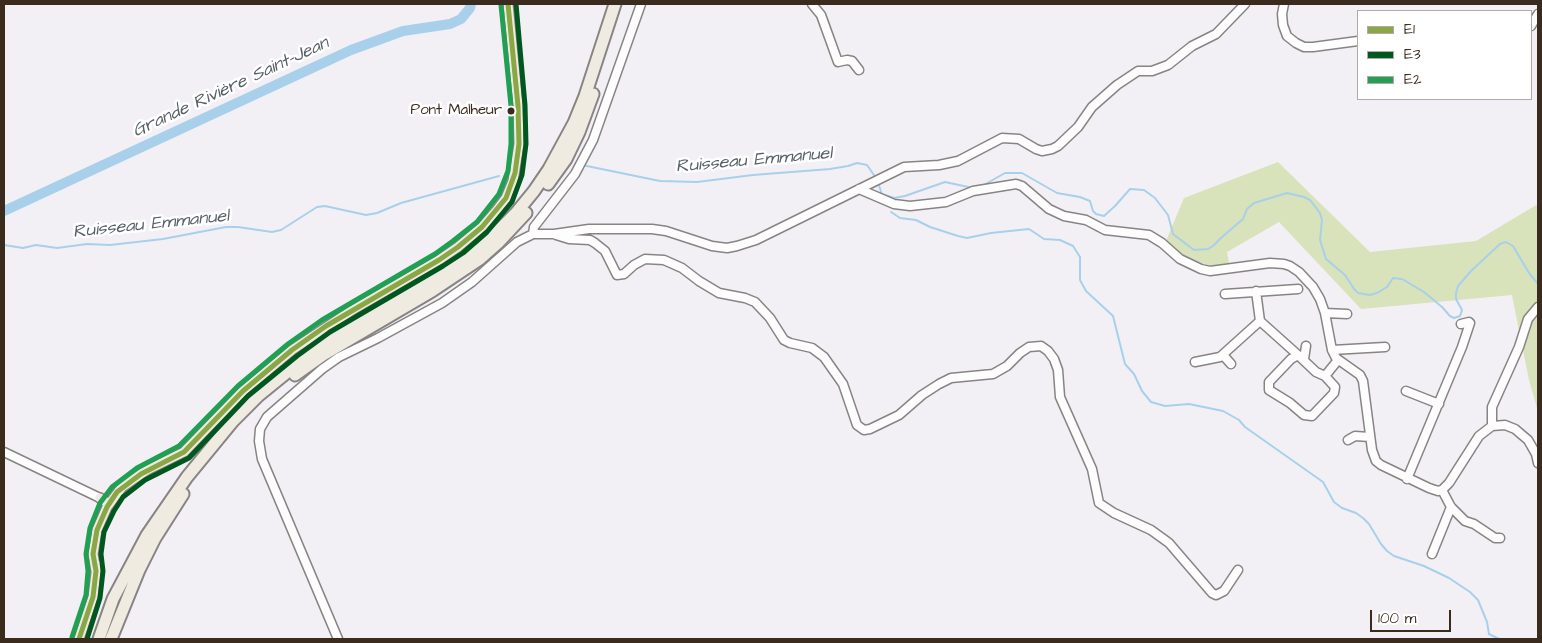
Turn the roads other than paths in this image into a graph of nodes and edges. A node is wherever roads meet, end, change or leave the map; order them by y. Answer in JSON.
{"nodes":[{"id":1,"x":508,"y":4,"type":"edge"},
{"id":2,"x":615,"y":4,"type":"edge"},
{"id":3,"x":623,"y":4,"type":"edge"},
{"id":4,"x":641,"y":4,"type":"edge"},
{"id":5,"x":812,"y":4,"type":"edge"},
{"id":6,"x":1245,"y":4,"type":"edge"},
{"id":7,"x":1284,"y":4,"type":"edge"},
{"id":8,"x":1357,"y":41,"type":"edge"},
{"id":9,"x":859,"y":70,"type":"dead end"},
{"id":10,"x":859,"y":189,"type":"junction"},
{"id":11,"x":533,"y":234,"type":"junction"},
{"id":12,"x":554,"y":234,"type":"junction"},
{"id":13,"x":1298,"y":289,"type":"dead end"},
{"id":14,"x":1256,"y":291,"type":"junction"},
{"id":15,"x":1225,"y":294,"type":"dead end"},
{"id":16,"x":1538,"y":307,"type":"edge"},
{"id":17,"x":1326,"y":313,"type":"junction"},
{"id":18,"x":1347,"y":314,"type":"dead end"},
{"id":19,"x":1260,"y":321,"type":"junction"},
{"id":20,"x":1461,"y":324,"type":"dead end"},
{"id":21,"x":1306,"y":346,"type":"dead end"},
{"id":22,"x":1385,"y":347,"type":"dead end"},
{"id":23,"x":1332,"y":350,"type":"junction"},
{"id":24,"x":1223,"y":355,"type":"junction"},
{"id":25,"x":1301,"y":357,"type":"junction"},
{"id":26,"x":1338,"y":360,"type":"junction"},
{"id":27,"x":1195,"y":362,"type":"dead end"},
{"id":28,"x":1231,"y":364,"type":"dead end"},
{"id":29,"x":1325,"y":376,"type":"junction"},
{"id":30,"x":1406,"y":391,"type":"dead end"},
{"id":31,"x":1439,"y":404,"type":"junction"},
{"id":32,"x":1492,"y":426,"type":"junction"},
{"id":33,"x":1370,"y":437,"type":"junction"},
{"id":34,"x":1348,"y":440,"type":"dead end"},
{"id":35,"x":4,"y":452,"type":"edge"},
{"id":36,"x":1538,"y":463,"type":"edge"},
{"id":37,"x":1407,"y":479,"type":"junction"},
{"id":38,"x":1442,"y":490,"type":"junction"},
{"id":39,"x":118,"y":495,"type":"junction"},
{"id":40,"x":100,"y":498,"type":"junction"},
{"id":41,"x":109,"y":504,"type":"junction"},
{"id":42,"x":1451,"y":506,"type":"junction"},
{"id":43,"x":104,"y":512,"type":"junction"},
{"id":44,"x":1500,"y":538,"type":"dead end"},
{"id":45,"x":1432,"y":554,"type":"dead end"},
{"id":46,"x":98,"y":556,"type":"junction"},
{"id":47,"x":1238,"y":570,"type":"dead end"},
{"id":48,"x":96,"y":571,"type":"junction"},
{"id":49,"x":79,"y":639,"type":"edge"},
{"id":50,"x":99,"y":639,"type":"edge"},
{"id":51,"x":110,"y":639,"type":"edge"},
{"id":52,"x":338,"y":639,"type":"edge"}],
"edges":[{"from":1,"to":39,"type":"main road"},
{"from":2,"to":50,"type":"highway"},
{"from":3,"to":51,"type":"highway"},
{"from":4,"to":11,"type":"street"},
{"from":5,"to":9,"type":"street"},
{"from":6,"to":10,"type":"street"},
{"from":7,"to":8,"type":"street"},
{"from":10,"to":12,"type":"street"},
{"from":10,"to":17,"type":"street"},
{"from":11,"to":12,"type":"street"},
{"from":11,"to":52,"type":"street"},
{"from":12,"to":47,"type":"street"},
{"from":13,"to":14,"type":"street"},
{"from":14,"to":15,"type":"street"},
{"from":14,"to":19,"type":"street"},
{"from":16,"to":32,"type":"street"},
{"from":17,"to":18,"type":"street"},
{"from":17,"to":23,"type":"street"},
{"from":19,"to":24,"type":"street"},
{"from":19,"to":25,"type":"street"},
{"from":20,"to":31,"type":"street"},
{"from":21,"to":25,"type":"street"},
{"from":22,"to":23,"type":"street"},
{"from":23,"to":26,"type":"street"},
{"from":24,"to":27,"type":"street"},
{"from":24,"to":28,"type":"street"},
{"from":25,"to":29,"type":"street"},
{"from":25,"to":29,"type":"street"},
{"from":26,"to":29,"type":"street"},
{"from":26,"to":33,"type":"street"},
{"from":30,"to":31,"type":"street"},
{"from":31,"to":37,"type":"street"},
{"from":32,"to":36,"type":"street"},
{"from":32,"to":38,"type":"street"},
{"from":33,"to":34,"type":"street"},
{"from":33,"to":37,"type":"street"},
{"from":35,"to":40,"type":"street"},
{"from":37,"to":38,"type":"street"},
{"from":38,"to":42,"type":"street"},
{"from":39,"to":40,"type":"street"},
{"from":39,"to":41,"type":"main road"},
{"from":39,"to":46,"type":"main road"},
{"from":40,"to":41,"type":"main road"},
{"from":40,"to":43,"type":"street"},
{"from":41,"to":43,"type":"main road"},
{"from":41,"to":46,"type":"main road"},
{"from":42,"to":44,"type":"street"},
{"from":42,"to":45,"type":"street"},
{"from":43,"to":48,"type":"main road"},
{"from":46,"to":48,"type":"main road"},
{"from":48,"to":49,"type":"main road"}]}
